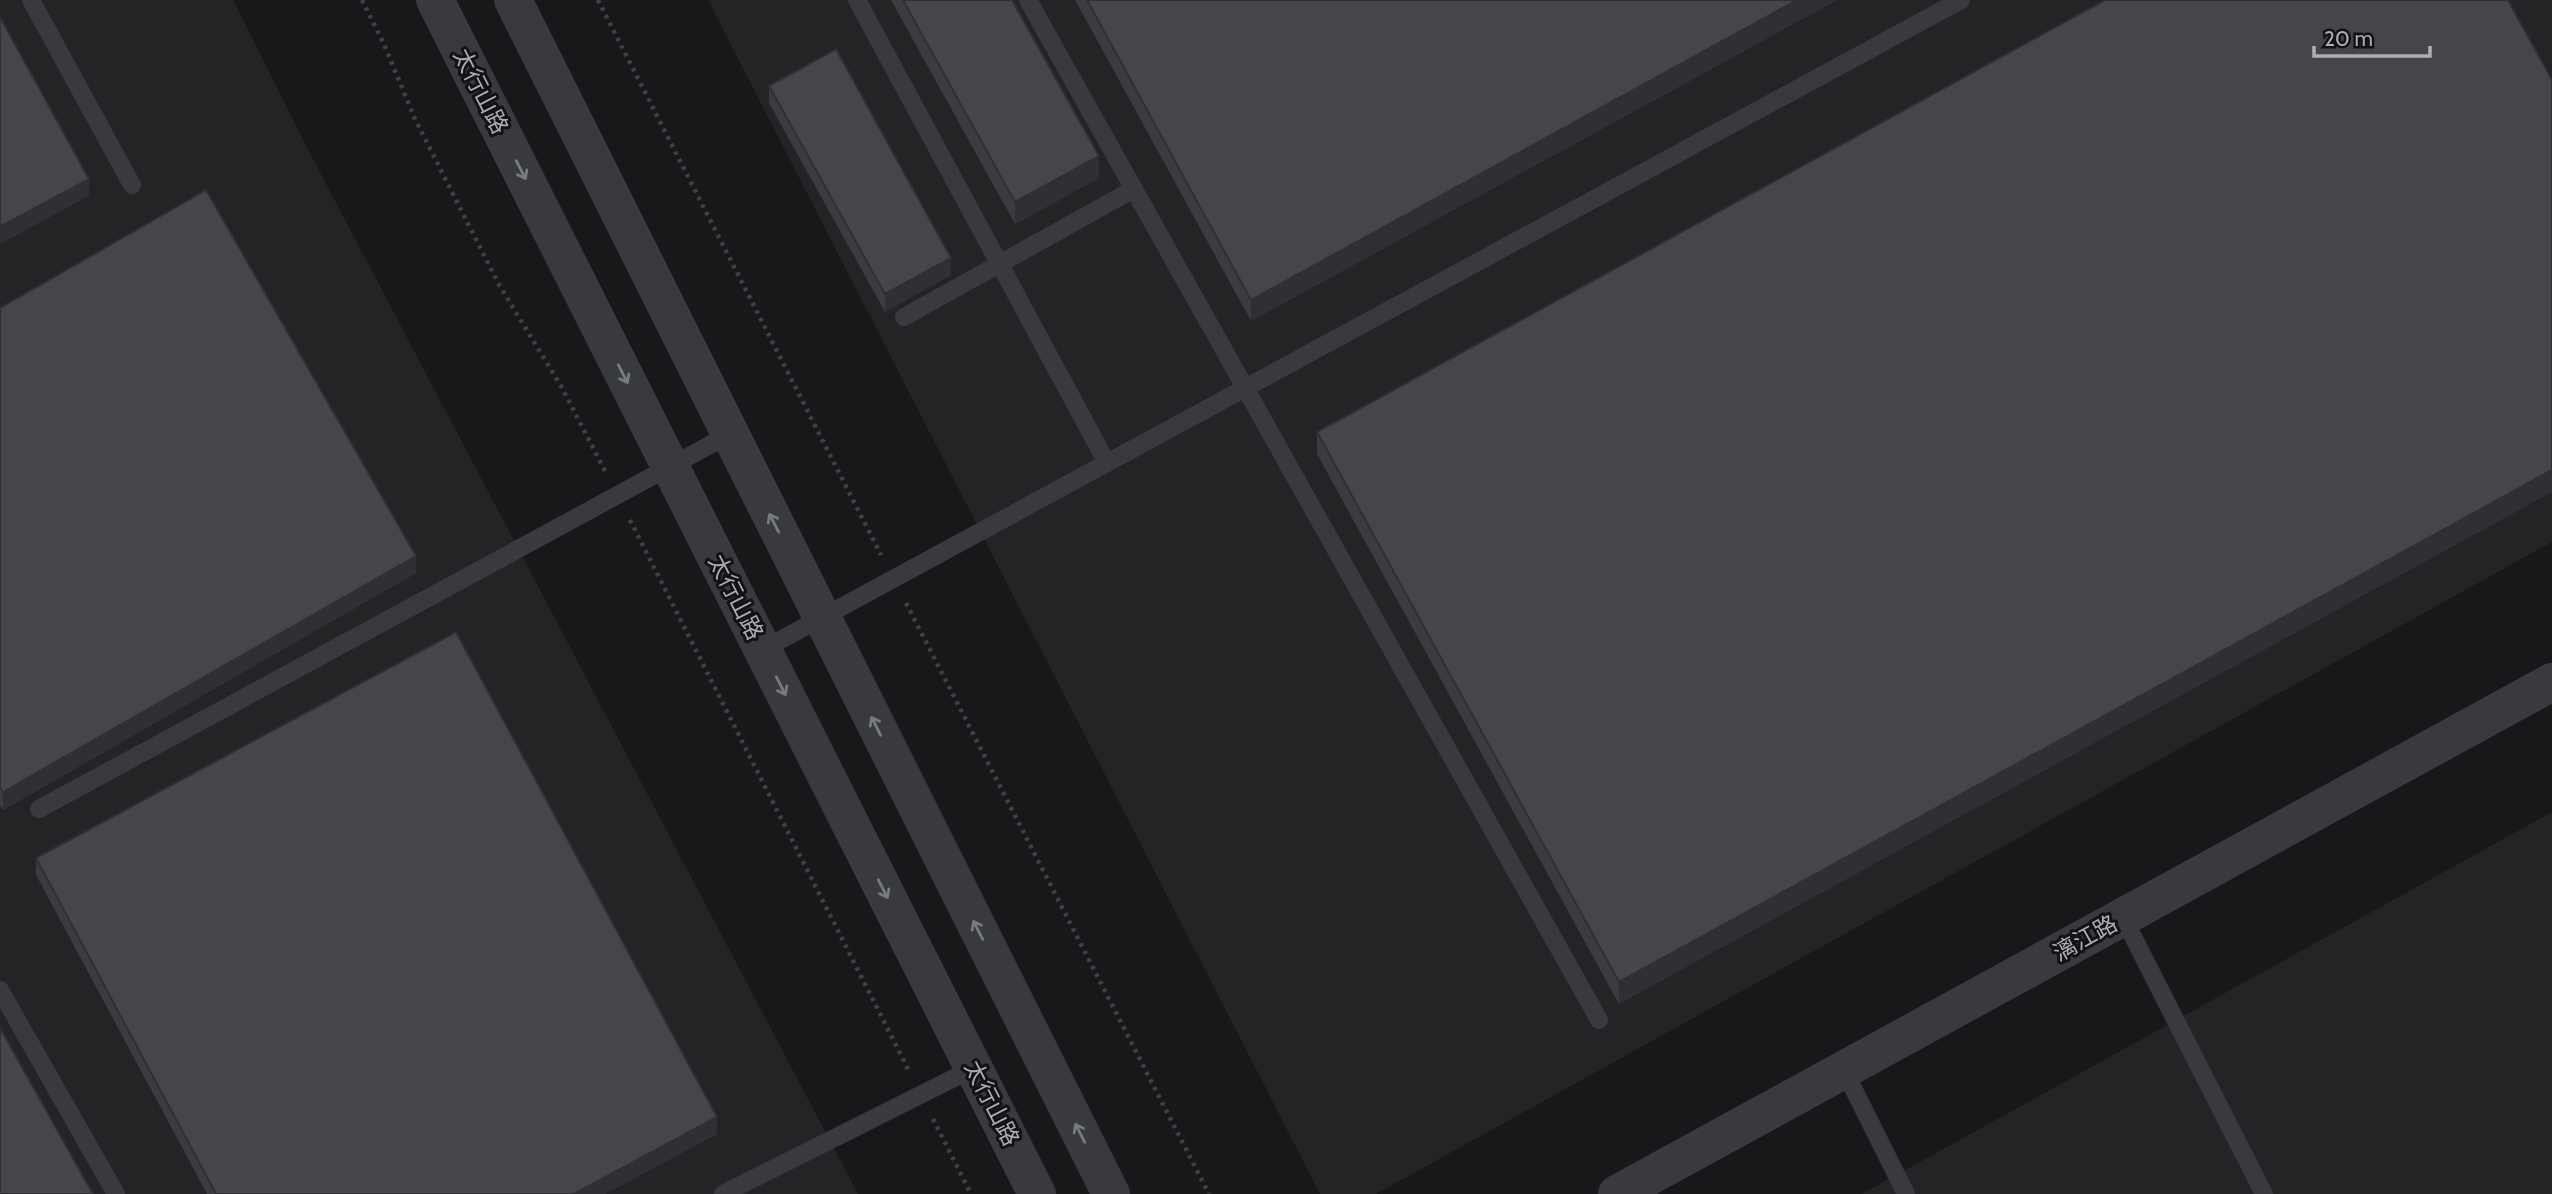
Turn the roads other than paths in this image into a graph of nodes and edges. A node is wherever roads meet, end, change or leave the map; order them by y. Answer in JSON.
{"nodes":[{"id":1,"x":31,"y":0,"type":"edge"},
{"id":2,"x":435,"y":0,"type":"edge"},
{"id":3,"x":513,"y":0,"type":"edge"},
{"id":4,"x":857,"y":0,"type":"edge"},
{"id":5,"x":1028,"y":0,"type":"edge"},
{"id":6,"x":1961,"y":0,"type":"edge"},
{"id":7,"x":132,"y":185,"type":"dead end"},
{"id":8,"x":1133,"y":190,"type":"junction"},
{"id":9,"x":999,"y":264,"type":"junction"},
{"id":10,"x":904,"y":317,"type":"dead end"},
{"id":11,"x":1245,"y":389,"type":"junction"},
{"id":12,"x":730,"y":434,"type":"junction"},
{"id":13,"x":1107,"y":463,"type":"junction"},
{"id":14,"x":670,"y":466,"type":"junction"},
{"id":15,"x":822,"y":618,"type":"junction"},
{"id":16,"x":762,"y":650,"type":"junction"},
{"id":17,"x":2552,"y":681,"type":"edge"},
{"id":18,"x":39,"y":809,"type":"dead end"},
{"id":19,"x":2123,"y":917,"type":"junction"},
{"id":20,"x":0,"y":990,"type":"edge"},
{"id":21,"x":1599,"y":1020,"type":"dead end"},
{"id":22,"x":974,"y":1068,"type":"junction"},
{"id":23,"x":1844,"y":1070,"type":"junction"},
{"id":24,"x":116,"y":1194,"type":"edge"},
{"id":25,"x":723,"y":1194,"type":"edge"},
{"id":26,"x":1037,"y":1194,"type":"edge"},
{"id":27,"x":1111,"y":1194,"type":"edge"},
{"id":28,"x":1617,"y":1194,"type":"edge"},
{"id":29,"x":1906,"y":1194,"type":"edge"},
{"id":30,"x":2264,"y":1194,"type":"edge"}],
"edges":[{"from":1,"to":7,"type":"lane"},
{"from":2,"to":14,"type":"street","name":"太行山路","one_way":true},
{"from":3,"to":12,"type":"street"},
{"from":4,"to":9,"type":"lane"},
{"from":5,"to":8,"type":"lane"},
{"from":6,"to":11,"type":"lane"},
{"from":8,"to":9,"type":"lane"},
{"from":8,"to":11,"type":"lane"},
{"from":9,"to":10,"type":"lane"},
{"from":9,"to":13,"type":"lane"},
{"from":11,"to":13,"type":"lane"},
{"from":11,"to":21,"type":"lane"},
{"from":12,"to":14,"type":"lane"},
{"from":15,"to":12,"type":"street","one_way":true},
{"from":13,"to":15,"type":"lane"},
{"from":14,"to":16,"type":"street","name":"太行山路"},
{"from":14,"to":18,"type":"lane"},
{"from":15,"to":16,"type":"lane"},
{"from":27,"to":15,"type":"street","one_way":true},
{"from":16,"to":22,"type":"street","name":"太行山路","one_way":true},
{"from":17,"to":19,"type":"street","name":"漓江路"},
{"from":19,"to":23,"type":"street","name":"漓江路"},
{"from":19,"to":30,"type":"lane"},
{"from":20,"to":24,"type":"lane"},
{"from":22,"to":25,"type":"lane"},
{"from":22,"to":26,"type":"street","name":"太行山路"},
{"from":23,"to":28,"type":"street","name":"漓江路"},
{"from":23,"to":29,"type":"lane"}]}
